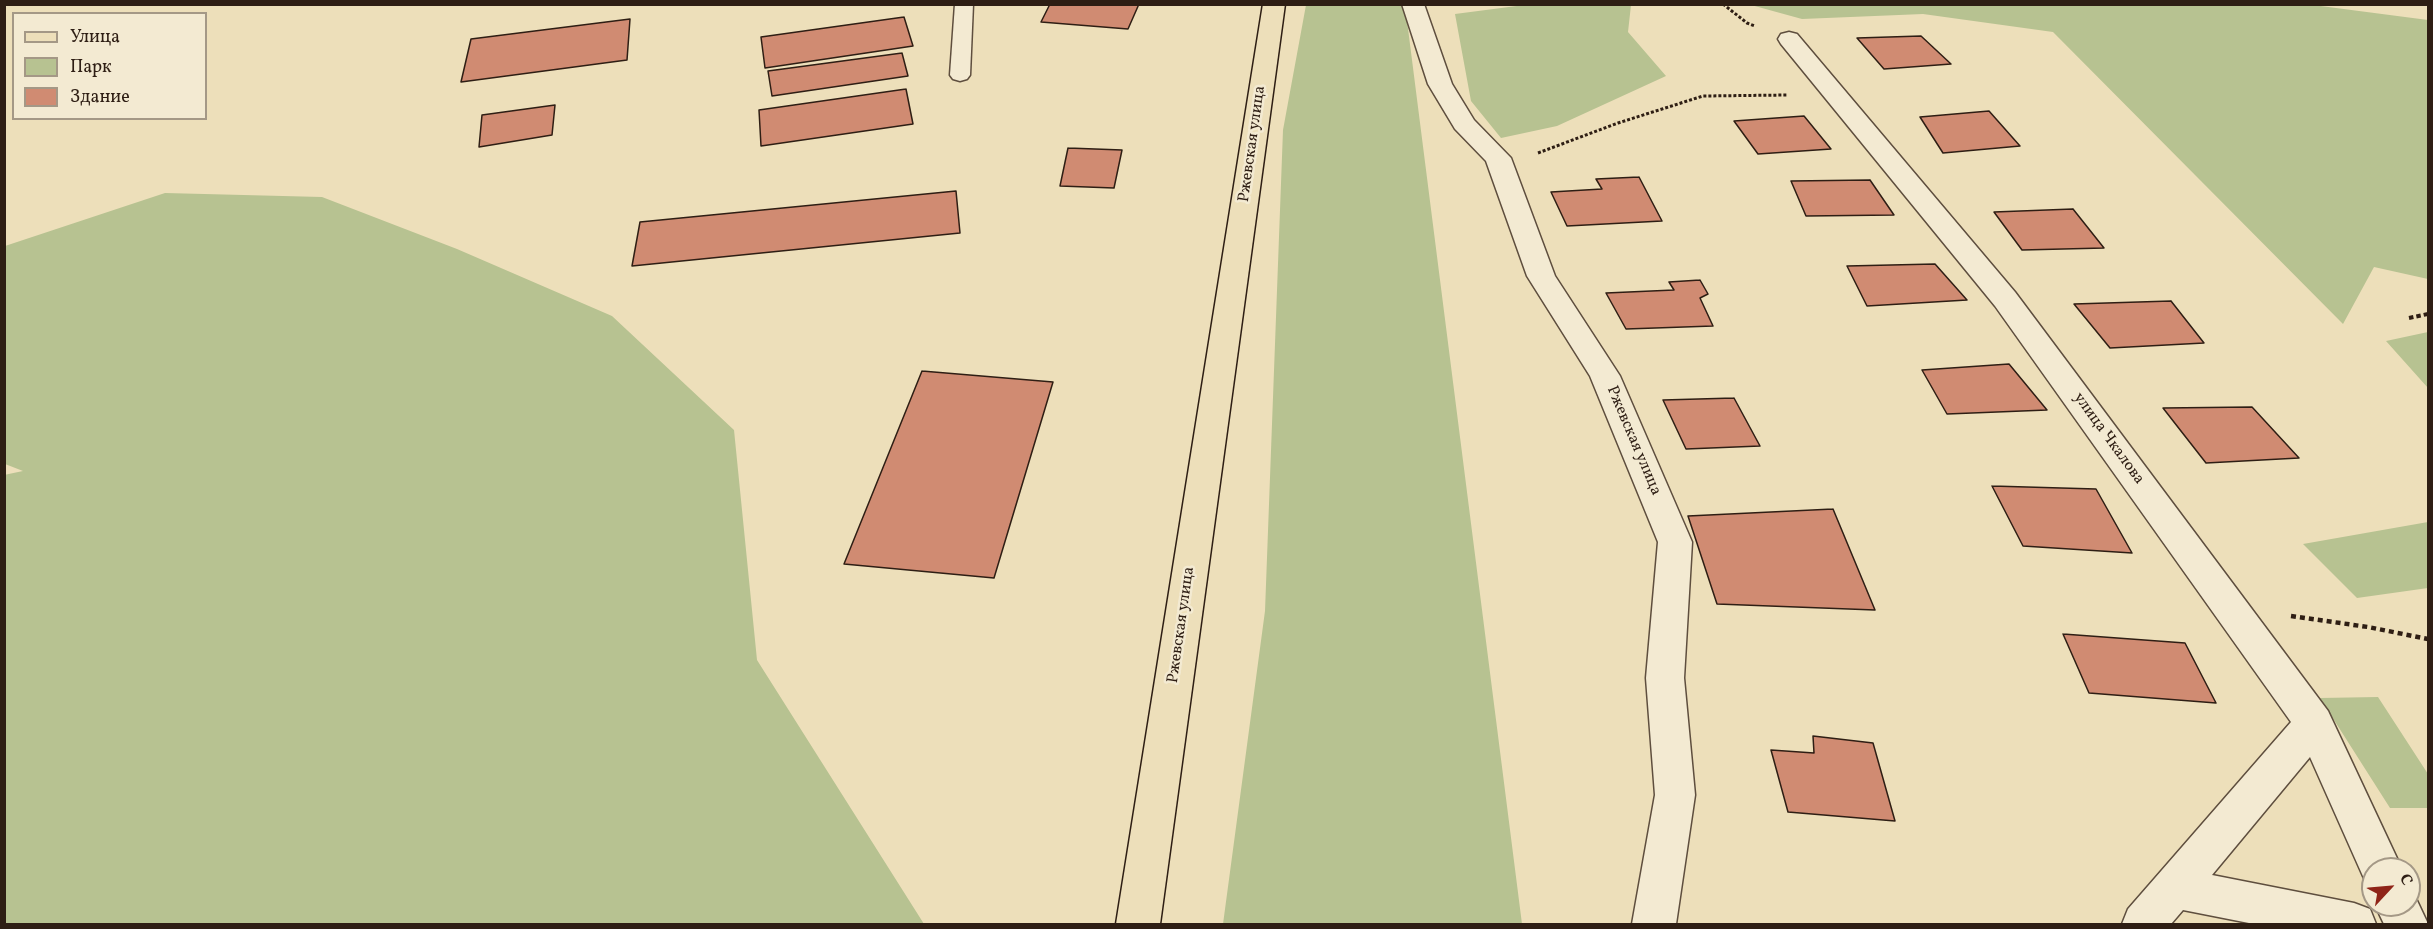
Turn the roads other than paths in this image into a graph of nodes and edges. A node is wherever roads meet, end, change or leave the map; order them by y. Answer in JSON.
{"nodes":[{"id":1,"x":964,"y":4,"type":"edge"},
{"id":2,"x":1274,"y":4,"type":"edge"},
{"id":3,"x":1413,"y":4,"type":"edge"},
{"id":4,"x":1789,"y":39,"type":"dead end"},
{"id":5,"x":960,"y":75,"type":"dead end"},
{"id":6,"x":2314,"y":723,"type":"junction"},
{"id":7,"x":2375,"y":857,"type":"edge"},
{"id":8,"x":2175,"y":888,"type":"junction"},
{"id":9,"x":1138,"y":924,"type":"edge"},
{"id":10,"x":1654,"y":924,"type":"edge"},
{"id":11,"x":2145,"y":924,"type":"edge"},
{"id":12,"x":2354,"y":924,"type":"edge"}],
"edges":[{"from":1,"to":5,"type":"lane"},
{"from":2,"to":9,"type":"main road","name":"Ржевская улица"},
{"from":3,"to":10,"type":"street","name":"Ржевская улица"},
{"from":4,"to":6,"type":"street","name":"улица Чкалова"},
{"from":6,"to":7,"type":"street","name":"улица Чкалова"},
{"from":6,"to":8,"type":"street"},
{"from":8,"to":11,"type":"street"},
{"from":8,"to":12,"type":"street"}]}
